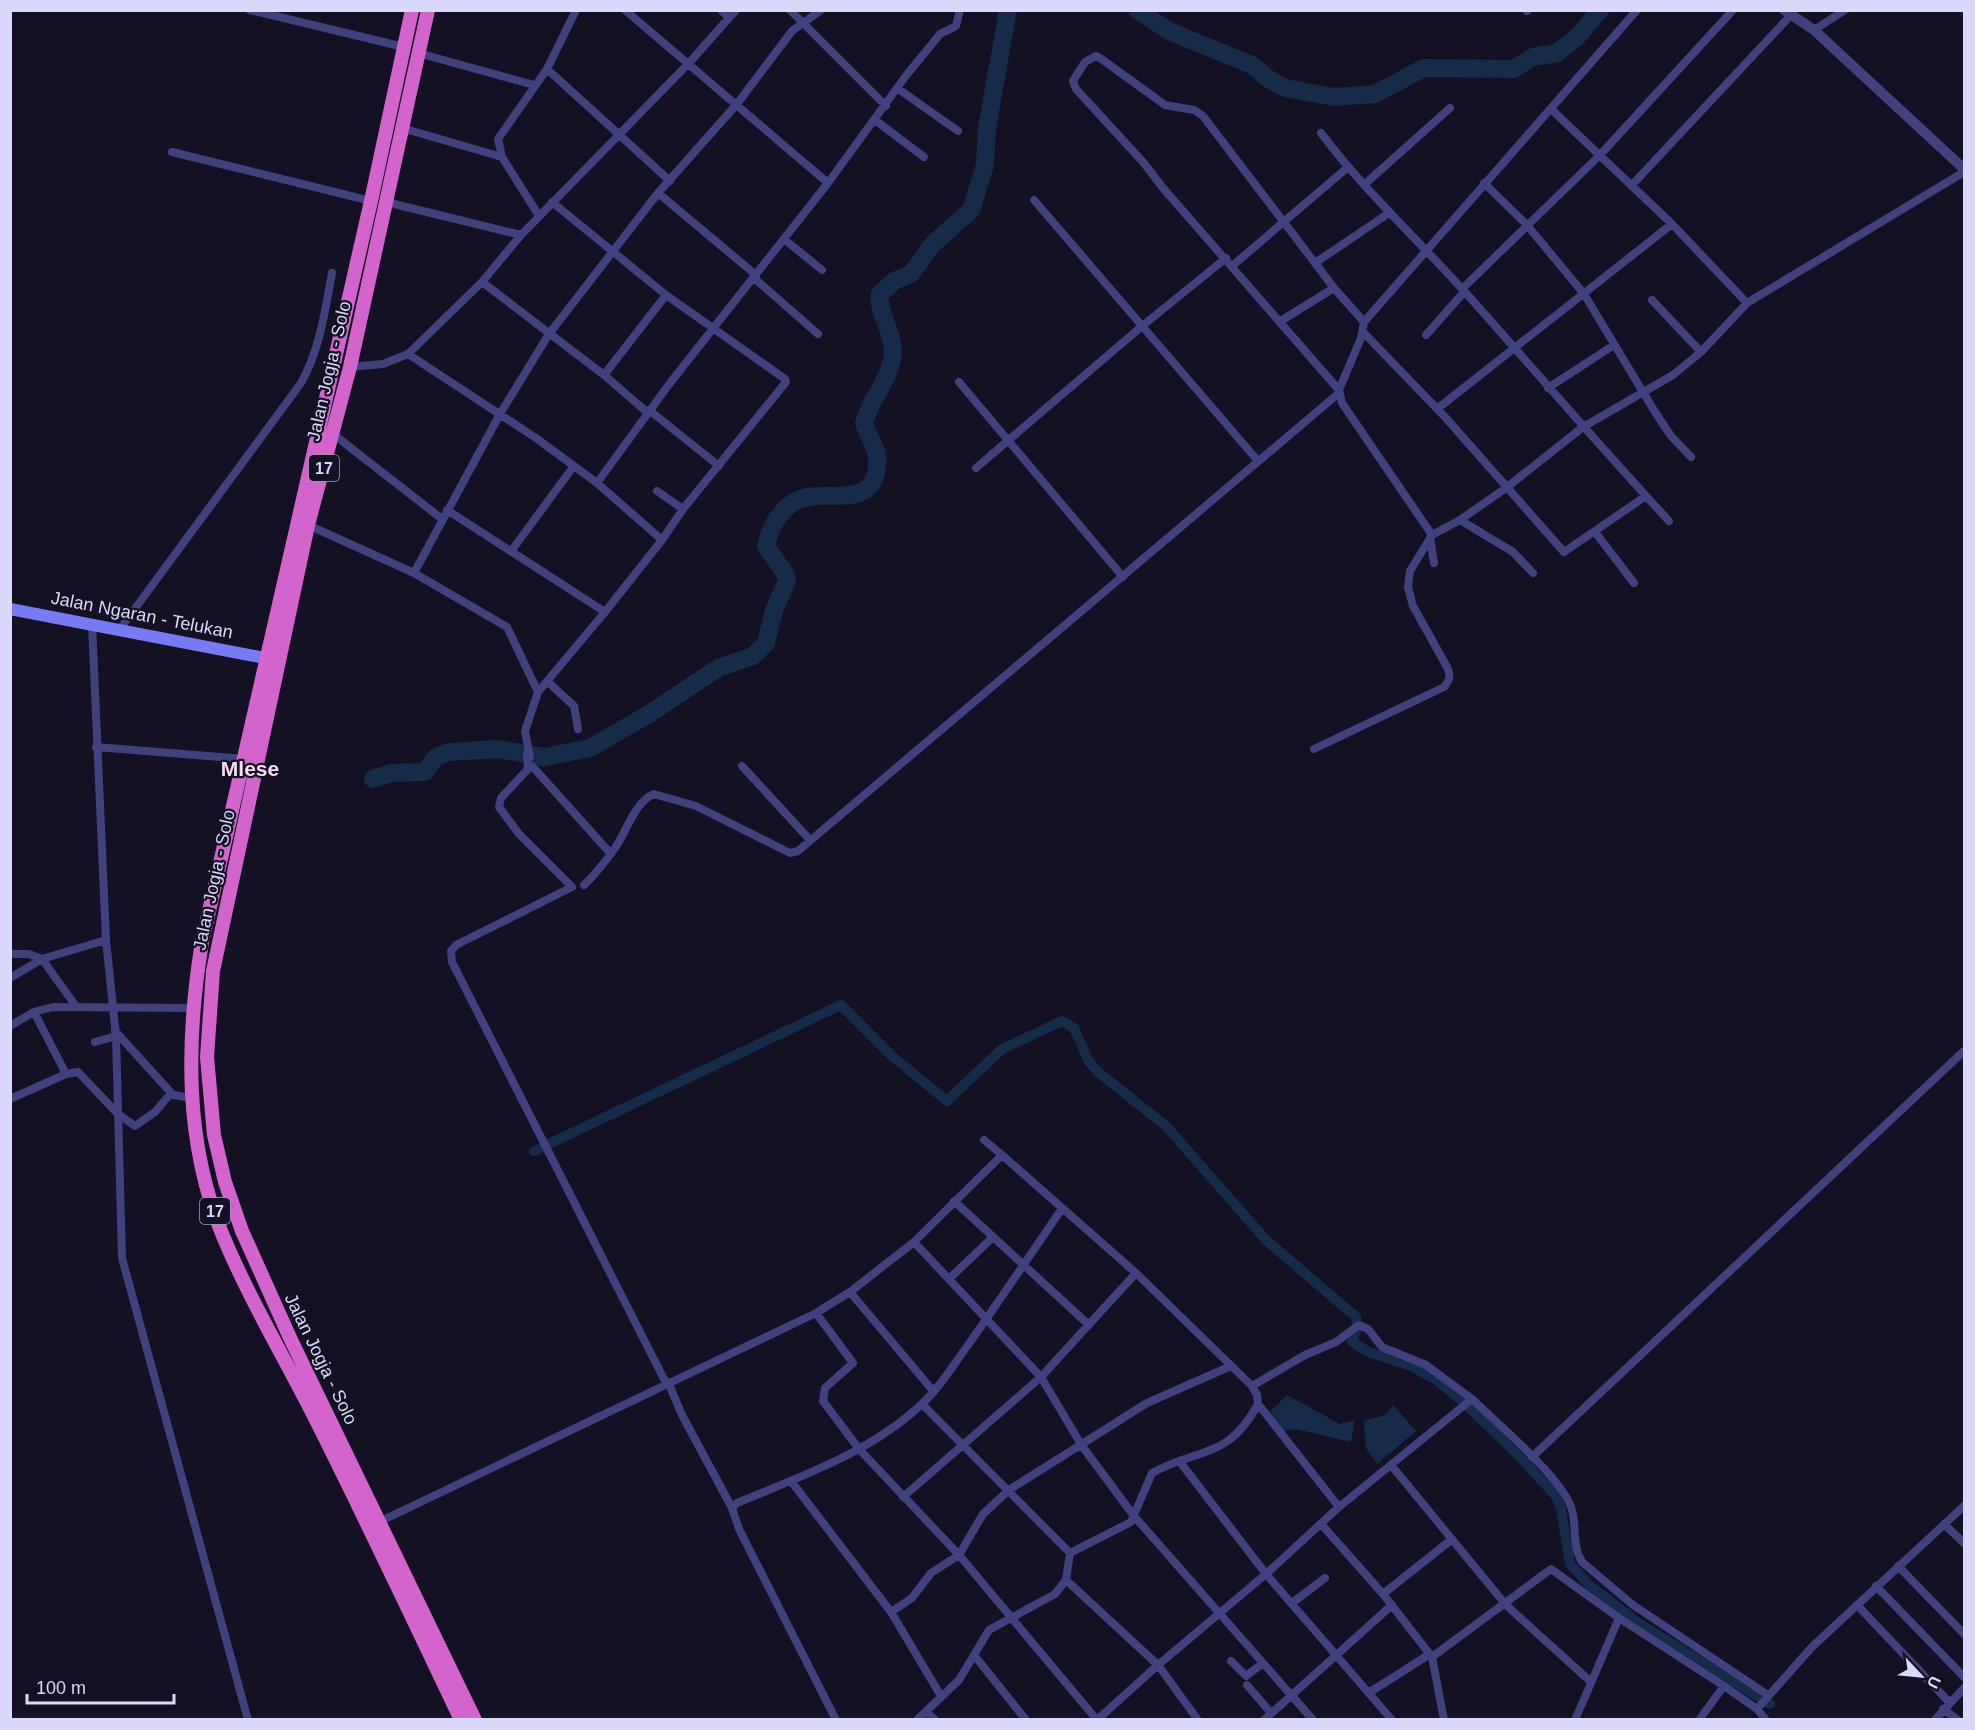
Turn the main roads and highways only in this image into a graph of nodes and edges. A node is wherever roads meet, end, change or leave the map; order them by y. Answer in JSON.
{"nodes":[{"id":1,"x":412,"y":10,"type":"edge"},
{"id":2,"x":428,"y":10,"type":"edge"},
{"id":3,"x":355,"y":272,"type":"junction"},
{"id":4,"x":370,"y":275,"type":"junction"},
{"id":5,"x":10,"y":609,"type":"edge"},
{"id":6,"x":273,"y":659,"type":"junction"},
{"id":7,"x":461,"y":1719,"type":"edge"},
{"id":8,"x":475,"y":1719,"type":"edge"}],
"edges":[{"from":1,"to":3,"type":"highway","number":"17"},
{"from":2,"to":4,"type":"highway","name":"Jalan Jogja - Solo","number":"17"},
{"from":3,"to":4,"type":"highway"},
{"from":3,"to":6,"type":"highway","number":"17"},
{"from":4,"to":6,"type":"highway","name":"Jalan Jogja - Solo","number":"17"},
{"from":5,"to":6,"type":"main road","name":"Jalan Ngaran - Telukan"},
{"from":6,"to":7,"type":"highway","number":"17"},
{"from":6,"to":8,"type":"highway","name":"Jalan Jogja - Solo","number":"17"}]}
